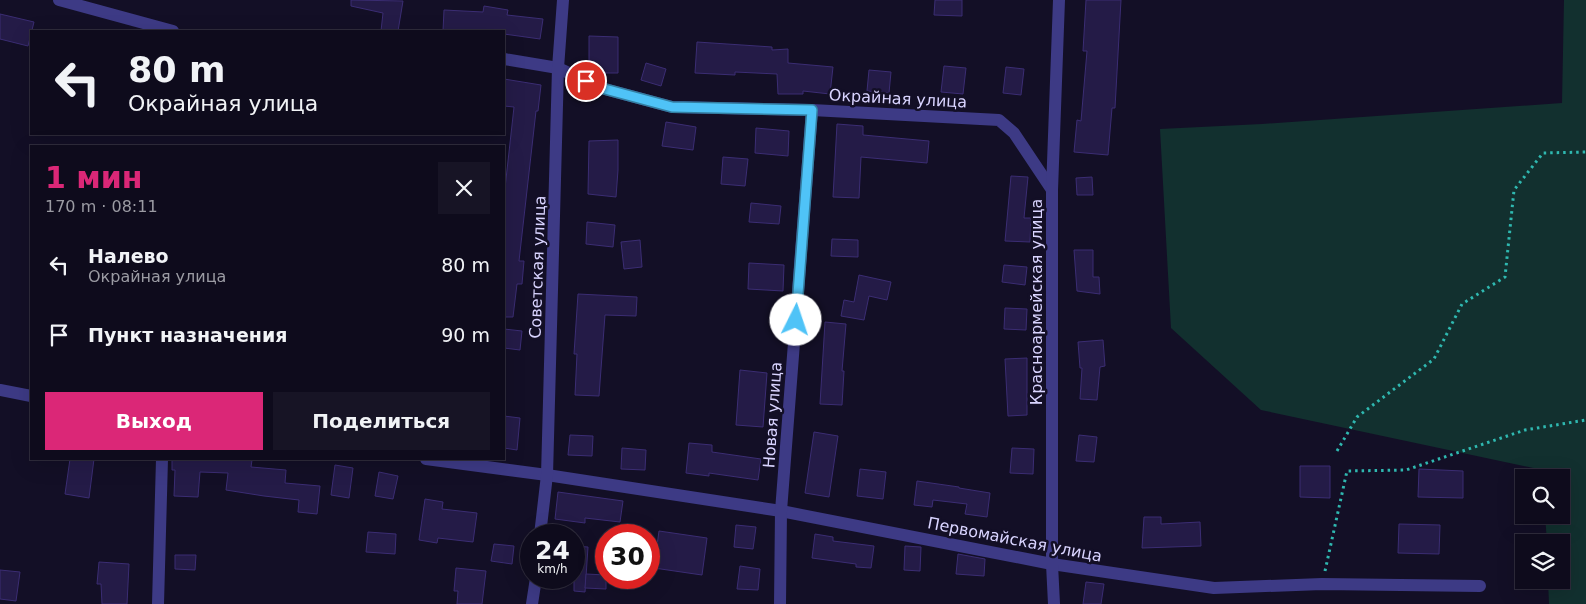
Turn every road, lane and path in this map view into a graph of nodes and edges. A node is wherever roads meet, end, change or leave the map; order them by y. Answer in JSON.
{"nodes":[{"id":1,"x":59,"y":0,"type":"edge"},
{"id":2,"x":563,"y":0,"type":"edge"},
{"id":3,"x":1059,"y":0,"type":"edge"},
{"id":4,"x":168,"y":30,"type":"edge"},
{"id":5,"x":505,"y":59,"type":"edge"},
{"id":6,"x":558,"y":68,"type":"junction"},
{"id":7,"x":812,"y":110,"type":"junction"},
{"id":8,"x":1586,"y":152,"type":"edge"},
{"id":9,"x":1052,"y":190,"type":"junction"},
{"id":10,"x":0,"y":390,"type":"edge"},
{"id":11,"x":30,"y":396,"type":"edge"},
{"id":12,"x":1586,"y":420,"type":"edge"},
{"id":13,"x":1337,"y":451,"type":"dead end"},
{"id":14,"x":162,"y":460,"type":"edge"},
{"id":15,"x":434,"y":460,"type":"edge"},
{"id":16,"x":547,"y":475,"type":"junction"},
{"id":17,"x":781,"y":510,"type":"junction"},
{"id":18,"x":541,"y":524,"type":"edge"},
{"id":19,"x":1052,"y":564,"type":"junction"},
{"id":20,"x":1322,"y":584,"type":"junction"},
{"id":21,"x":1480,"y":586,"type":"dead end"},
{"id":22,"x":534,"y":589,"type":"edge"},
{"id":23,"x":158,"y":604,"type":"edge"},
{"id":24,"x":532,"y":604,"type":"edge"},
{"id":25,"x":780,"y":604,"type":"edge"},
{"id":26,"x":1054,"y":604,"type":"edge"}],
"edges":[{"from":1,"to":4,"type":"street"},
{"from":2,"to":6,"type":"street","name":"Советская улица"},
{"from":3,"to":9,"type":"street","name":"Красноармейская улица"},
{"from":5,"to":6,"type":"street","name":"Окрайная улица"},
{"from":6,"to":7,"type":"street","name":"Окрайная улица"},
{"from":6,"to":16,"type":"street","name":"Советская улица"},
{"from":7,"to":9,"type":"street","name":"Окрайная улица"},
{"from":7,"to":17,"type":"street","name":"Новая улица"},
{"from":8,"to":13,"type":"path"},
{"from":9,"to":19,"type":"street","name":"Красноармейская улица"},
{"from":10,"to":11,"type":"street"},
{"from":12,"to":20,"type":"path"},
{"from":14,"to":23,"type":"street"},
{"from":15,"to":16,"type":"street","name":"Первомайская улица"},
{"from":16,"to":17,"type":"street","name":"Первомайская улица"},
{"from":16,"to":18,"type":"street","name":"Советская улица"},
{"from":17,"to":19,"type":"street","name":"Первомайская улица"},
{"from":17,"to":25,"type":"street","name":"Новая улица"},
{"from":19,"to":20,"type":"street","name":"Первомайская улица"},
{"from":19,"to":26,"type":"street","name":"Красноармейская улица"},
{"from":20,"to":21,"type":"street","name":"Первомайская улица"},
{"from":22,"to":24,"type":"street"}]}
